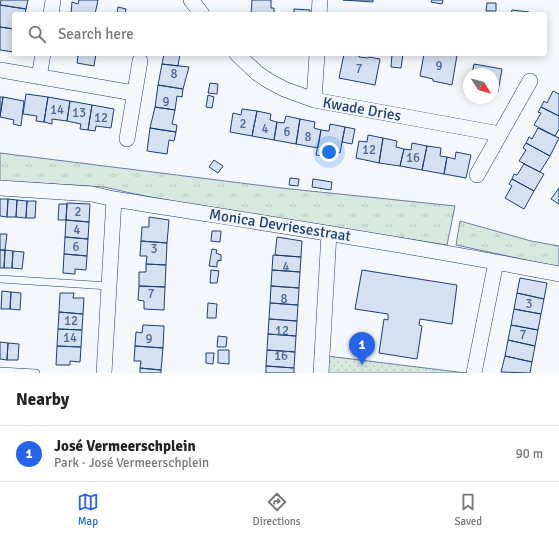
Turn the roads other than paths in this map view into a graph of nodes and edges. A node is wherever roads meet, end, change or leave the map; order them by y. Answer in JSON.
{"nodes":[{"id":1,"x":53,"y":0,"type":"edge"},
{"id":2,"x":191,"y":0,"type":"edge"},
{"id":3,"x":320,"y":0,"type":"edge"},
{"id":4,"x":51,"y":12,"type":"edge"},
{"id":5,"x":200,"y":12,"type":"edge"},
{"id":6,"x":319,"y":12,"type":"edge"},
{"id":7,"x":43,"y":56,"type":"edge"},
{"id":8,"x":239,"y":56,"type":"edge"},
{"id":9,"x":317,"y":56,"type":"edge"},
{"id":10,"x":140,"y":61,"type":"dead end"},
{"id":11,"x":0,"y":70,"type":"edge"},
{"id":12,"x":39,"y":77,"type":"junction"},
{"id":13,"x":530,"y":81,"type":"dead end"},
{"id":14,"x":134,"y":93,"type":"junction"},
{"id":15,"x":314,"y":100,"type":"junction"},
{"id":16,"x":500,"y":134,"type":"junction"},
{"id":17,"x":126,"y":139,"type":"dead end"},
{"id":18,"x":477,"y":175,"type":"dead end"},
{"id":19,"x":0,"y":188,"type":"edge"},
{"id":20,"x":114,"y":199,"type":"junction"},
{"id":21,"x":329,"y":233,"type":"junction"},
{"id":22,"x":496,"y":262,"type":"junction"},
{"id":23,"x":559,"y":274,"type":"edge"},
{"id":24,"x":0,"y":279,"type":"edge"},
{"id":25,"x":109,"y":286,"type":"junction"},
{"id":26,"x":0,"y":371,"type":"edge"},
{"id":27,"x":36,"y":373,"type":"edge"},
{"id":28,"x":104,"y":373,"type":"edge"},
{"id":29,"x":321,"y":373,"type":"edge"},
{"id":30,"x":474,"y":373,"type":"edge"}],
"edges":[{"from":1,"to":4,"type":"street"},
{"from":2,"to":5,"type":"street"},
{"from":3,"to":6,"type":"street"},
{"from":7,"to":12,"type":"street"},
{"from":8,"to":15,"type":"street","name":"Kwade Dries"},
{"from":9,"to":15,"type":"street"},
{"from":10,"to":14,"type":"street"},
{"from":11,"to":12,"type":"street"},
{"from":12,"to":14,"type":"street"},
{"from":13,"to":16,"type":"street"},
{"from":14,"to":17,"type":"street"},
{"from":15,"to":16,"type":"street","name":"Kwade Dries"},
{"from":16,"to":18,"type":"street"},
{"from":19,"to":20,"type":"street","name":"Monica Devriesestraat"},
{"from":20,"to":21,"type":"street","name":"Monica Devriesestraat"},
{"from":20,"to":25,"type":"street"},
{"from":21,"to":22,"type":"street","name":"Monica Devriesestraat"},
{"from":21,"to":29,"type":"street"},
{"from":22,"to":23,"type":"street","name":"Monica Devriesestraat"},
{"from":22,"to":30,"type":"street"},
{"from":24,"to":25,"type":"lane"},
{"from":25,"to":28,"type":"street"},
{"from":26,"to":27,"type":"lane"}]}
